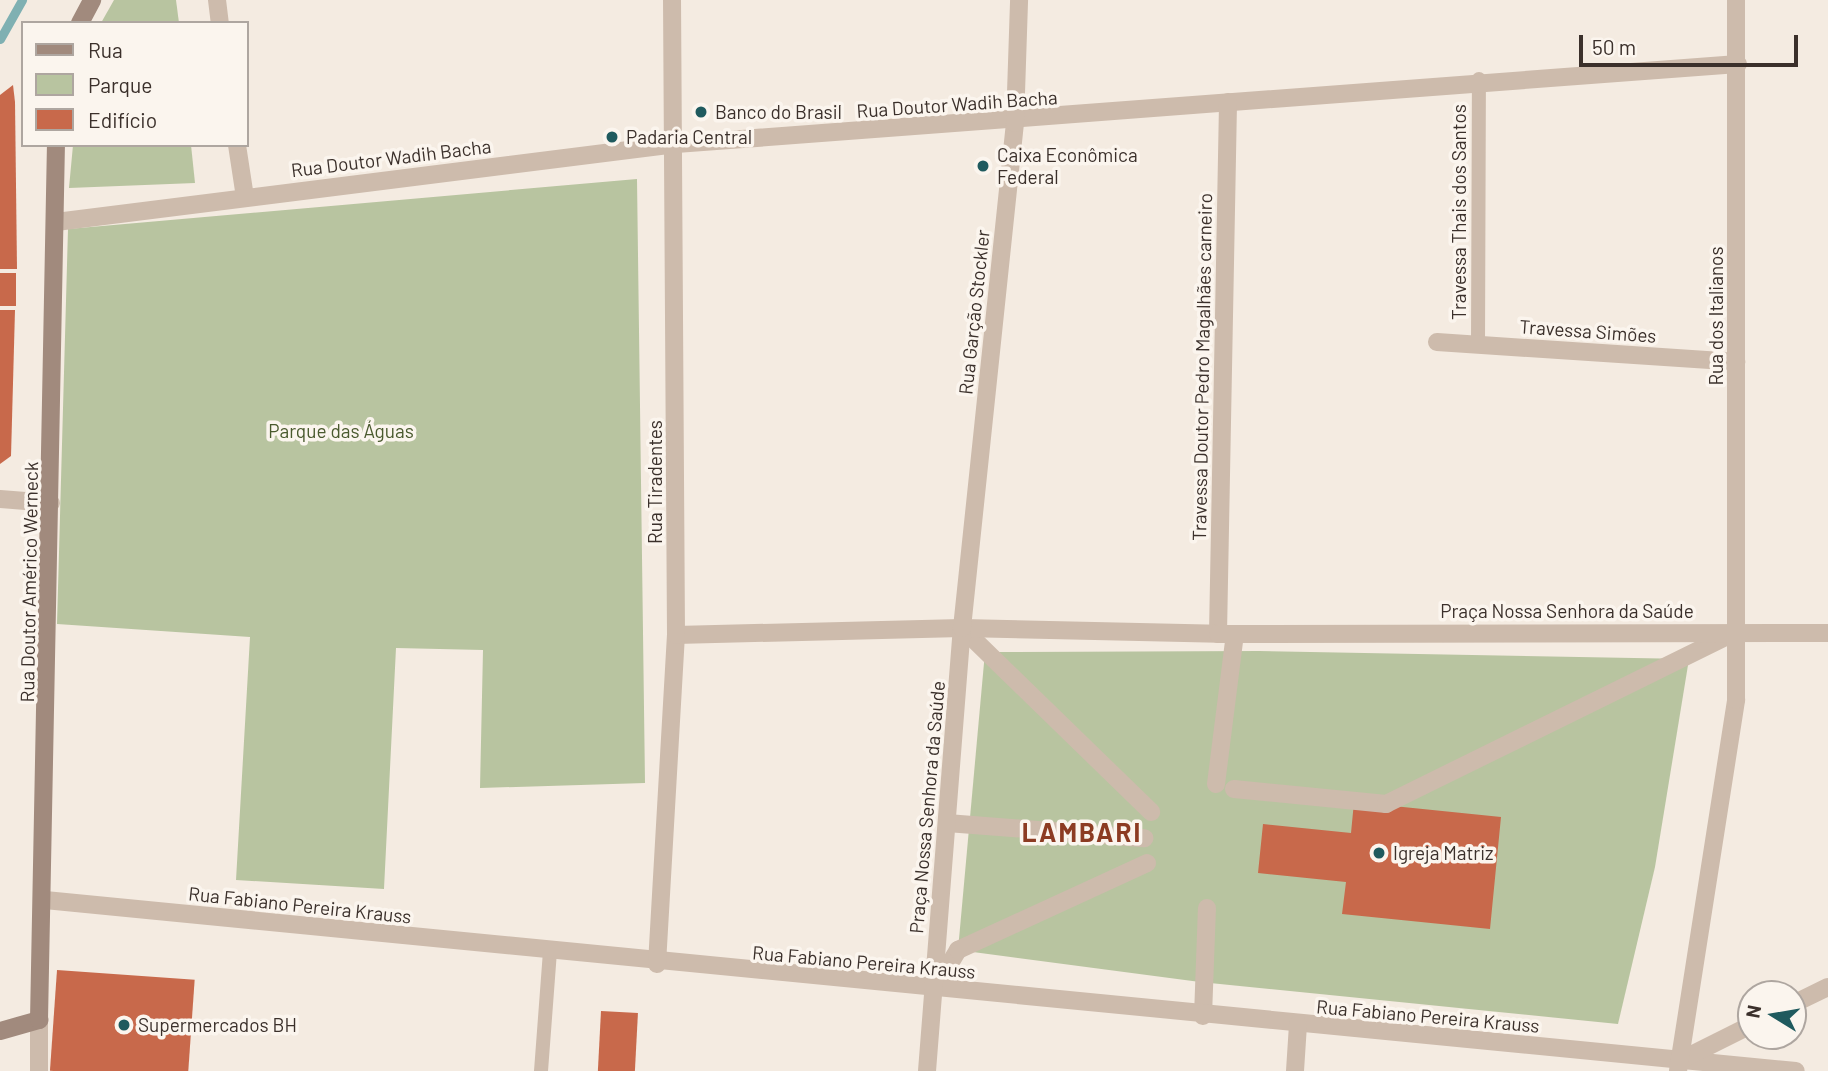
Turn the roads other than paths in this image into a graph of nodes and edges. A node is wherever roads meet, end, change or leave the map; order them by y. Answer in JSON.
{"nodes":[{"id":1,"x":92,"y":0,"type":"edge"},
{"id":2,"x":217,"y":0,"type":"edge"},
{"id":3,"x":672,"y":0,"type":"edge"},
{"id":4,"x":1019,"y":0,"type":"edge"},
{"id":5,"x":1736,"y":0,"type":"edge"},
{"id":6,"x":81,"y":21,"type":"edge"},
{"id":7,"x":220,"y":21,"type":"edge"},
{"id":8,"x":1738,"y":64,"type":"junction"},
{"id":9,"x":1479,"y":79,"type":"junction"},
{"id":10,"x":1228,"y":102,"type":"junction"},
{"id":11,"x":1016,"y":123,"type":"junction"},
{"id":12,"x":676,"y":144,"type":"junction"},
{"id":13,"x":56,"y":147,"type":"edge"},
{"id":14,"x":237,"y":147,"type":"edge"},
{"id":15,"x":245,"y":197,"type":"junction"},
{"id":16,"x":56,"y":222,"type":"junction"},
{"id":17,"x":1437,"y":342,"type":"dead end"},
{"id":18,"x":1478,"y":345,"type":"junction"},
{"id":19,"x":1737,"y":362,"type":"junction"},
{"id":20,"x":0,"y":499,"type":"edge"},
{"id":21,"x":51,"y":503,"type":"junction"},
{"id":22,"x":962,"y":628,"type":"junction"},
{"id":23,"x":1738,"y":631,"type":"junction"},
{"id":24,"x":1828,"y":633,"type":"edge"},
{"id":25,"x":1227,"y":634,"type":"junction"},
{"id":26,"x":676,"y":635,"type":"junction"},
{"id":27,"x":1151,"y":812,"type":"dead end"},
{"id":28,"x":947,"y":823,"type":"junction"},
{"id":29,"x":1144,"y":838,"type":"dead end"},
{"id":30,"x":1147,"y":863,"type":"dead end"},
{"id":31,"x":45,"y":900,"type":"junction"},
{"id":32,"x":1207,"y":908,"type":"dead end"},
{"id":33,"x":550,"y":952,"type":"junction"},
{"id":34,"x":657,"y":964,"type":"junction"},
{"id":35,"x":1828,"y":986,"type":"edge"},
{"id":36,"x":934,"y":990,"type":"junction"},
{"id":37,"x":1807,"y":997,"type":"edge"},
{"id":38,"x":1203,"y":1016,"type":"junction"},
{"id":39,"x":39,"y":1020,"type":"junction"},
{"id":40,"x":1298,"y":1024,"type":"junction"},
{"id":41,"x":0,"y":1031,"type":"edge"},
{"id":42,"x":1737,"y":1033,"type":"edge"},
{"id":43,"x":1679,"y":1066,"type":"edge"},
{"id":44,"x":39,"y":1071,"type":"edge"},
{"id":45,"x":541,"y":1071,"type":"edge"},
{"id":46,"x":927,"y":1071,"type":"edge"},
{"id":47,"x":1295,"y":1071,"type":"edge"},
{"id":48,"x":1796,"y":1071,"type":"edge"}],
"edges":[{"from":1,"to":6,"type":"main road"},
{"from":2,"to":7,"type":"street"},
{"from":3,"to":12,"type":"street","name":"Rua Tiradentes"},
{"from":4,"to":11,"type":"street","name":"Rua Garção Stockler"},
{"from":5,"to":8,"type":"street","name":"Rua dos Italianos"},
{"from":8,"to":9,"type":"street","name":"Rua Doutor Wadih Bacha"},
{"from":8,"to":19,"type":"street","name":"Rua dos Italianos"},
{"from":9,"to":10,"type":"street","name":"Rua Doutor Wadih Bacha"},
{"from":9,"to":18,"type":"lane","name":"Travessa Thais dos Santos"},
{"from":10,"to":11,"type":"street","name":"Rua Doutor Wadih Bacha"},
{"from":10,"to":25,"type":"street","name":"Travessa Doutor Pedro Magalhães carneiro"},
{"from":11,"to":12,"type":"street","name":"Rua Doutor Wadih Bacha"},
{"from":11,"to":22,"type":"street","name":"Rua Garção Stockler"},
{"from":12,"to":15,"type":"street","name":"Rua Doutor Wadih Bacha"},
{"from":12,"to":26,"type":"street","name":"Rua Tiradentes"},
{"from":13,"to":16,"type":"main road","name":"Rua Doutor Américo Werneck"},
{"from":14,"to":15,"type":"street"},
{"from":15,"to":16,"type":"street","name":"Rua Doutor Wadih Bacha"},
{"from":16,"to":21,"type":"main road","name":"Rua Doutor Américo Werneck"},
{"from":17,"to":18,"type":"street","name":"Travessa Simões"},
{"from":18,"to":19,"type":"street","name":"Travessa Simões"},
{"from":19,"to":23,"type":"street","name":"Rua dos Italianos"},
{"from":20,"to":21,"type":"street"},
{"from":21,"to":31,"type":"main road","name":"Rua Doutor Américo Werneck"},
{"from":22,"to":25,"type":"street","name":"Praça Nossa Senhora da Saúde"},
{"from":22,"to":26,"type":"street","name":"Praça Nossa Senhora da Saúde"},
{"from":22,"to":27,"type":"street"},
{"from":22,"to":28,"type":"street","name":"Praça Nossa Senhora da Saúde"},
{"from":23,"to":24,"type":"street","name":"Praça Nossa Senhora da Saúde"},
{"from":23,"to":25,"type":"street","name":"Praça Nossa Senhora da Saúde"},
{"from":23,"to":25,"type":"street","name":"Travessa Doutor Pedro Magalhães carneiro"},
{"from":23,"to":43,"type":"street"},
{"from":26,"to":34,"type":"street","name":"Rua Tiradentes"},
{"from":28,"to":29,"type":"street"},
{"from":28,"to":36,"type":"street","name":"Praça Nossa Senhora da Saúde"},
{"from":30,"to":36,"type":"street"},
{"from":31,"to":33,"type":"street","name":"Rua Fabiano Pereira Krauss"},
{"from":31,"to":39,"type":"main road","name":"Rua Doutor Américo Werneck"},
{"from":32,"to":38,"type":"street"},
{"from":33,"to":34,"type":"street","name":"Rua Fabiano Pereira Krauss"},
{"from":33,"to":45,"type":"lane"},
{"from":34,"to":36,"type":"street","name":"Rua Fabiano Pereira Krauss"},
{"from":35,"to":37,"type":"street"},
{"from":36,"to":38,"type":"street","name":"Rua Fabiano Pereira Krauss"},
{"from":36,"to":46,"type":"street","name":"Praça Nossa Senhora da Saúde"},
{"from":38,"to":40,"type":"street","name":"Rua Fabiano Pereira Krauss"},
{"from":39,"to":41,"type":"main road"},
{"from":39,"to":44,"type":"street"},
{"from":40,"to":43,"type":"street","name":"Rua Fabiano Pereira Krauss"},
{"from":40,"to":47,"type":"street"},
{"from":42,"to":43,"type":"street"},
{"from":43,"to":48,"type":"street","name":"Rua Fabiano Pereira Krauss"}]}
